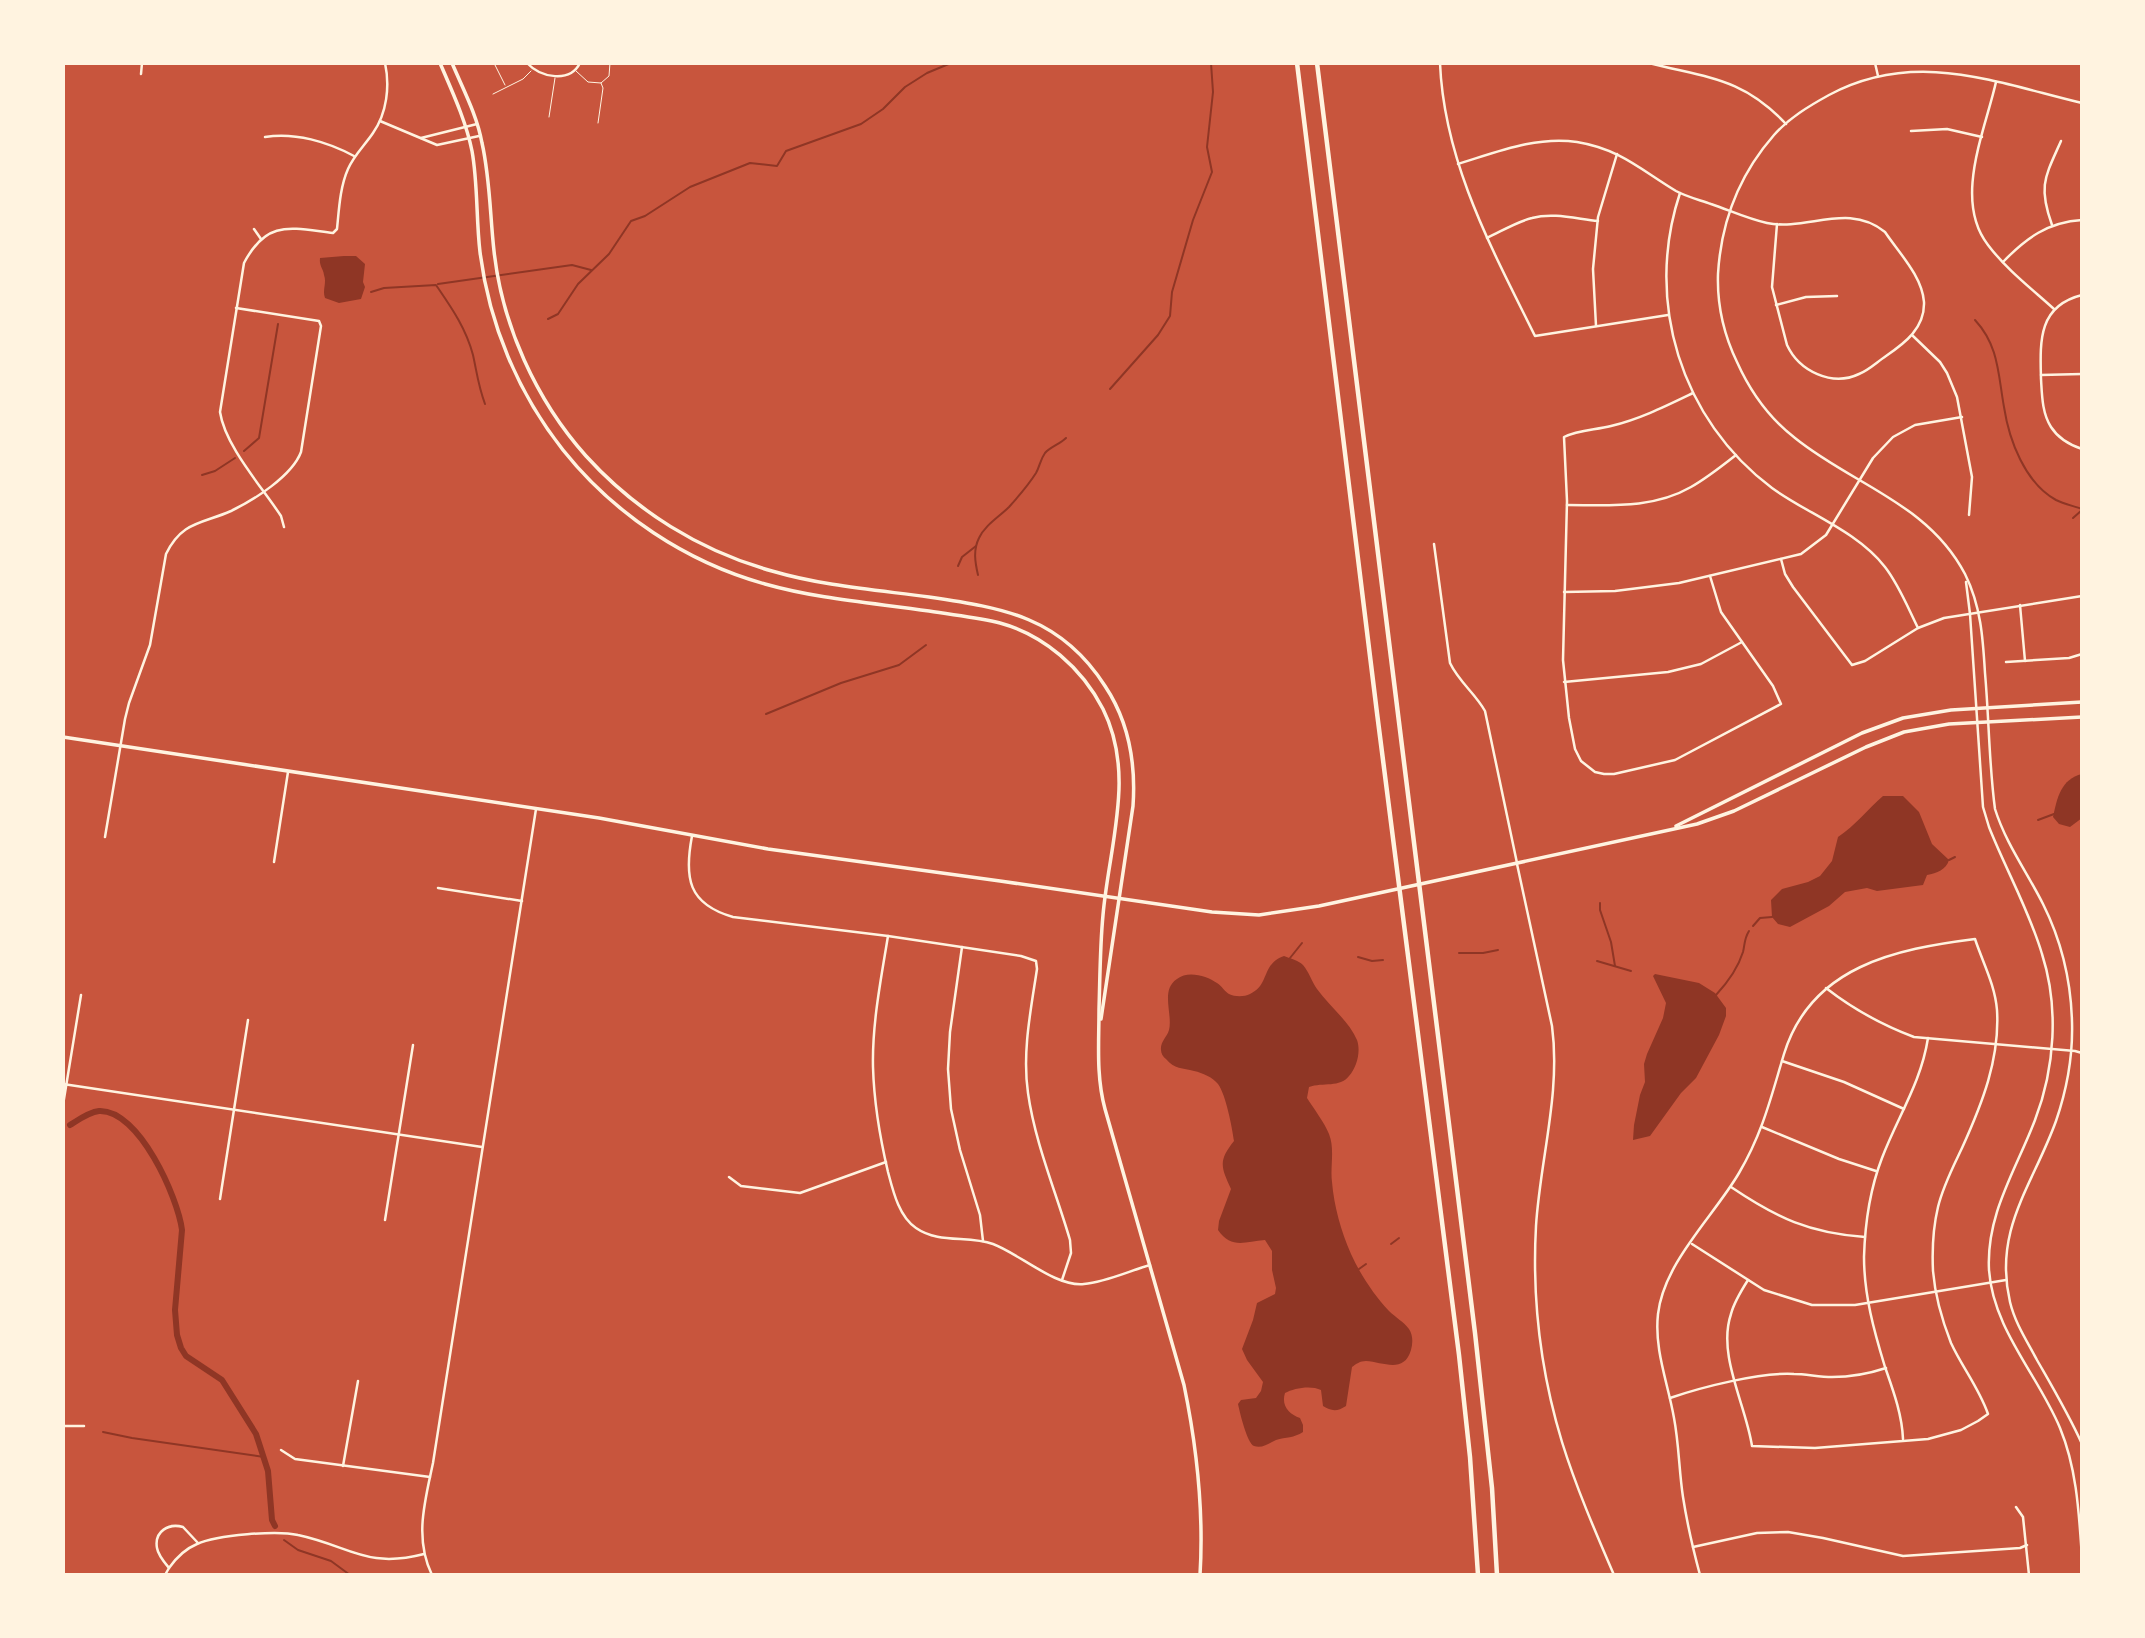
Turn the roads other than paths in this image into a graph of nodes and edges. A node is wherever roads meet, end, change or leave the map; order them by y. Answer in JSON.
{"nodes":[{"id":1,"x":142,"y":63,"type":"edge"},
{"id":2,"x":385,"y":63,"type":"edge"},
{"id":3,"x":440,"y":63,"type":"edge"},
{"id":4,"x":452,"y":63,"type":"edge"},
{"id":5,"x":494,"y":63,"type":"edge"},
{"id":6,"x":527,"y":63,"type":"edge"},
{"id":7,"x":580,"y":63,"type":"edge"},
{"id":8,"x":611,"y":63,"type":"edge"},
{"id":9,"x":1297,"y":63,"type":"edge"},
{"id":10,"x":1317,"y":63,"type":"edge"},
{"id":11,"x":1440,"y":63,"type":"edge"},
{"id":12,"x":1649,"y":63,"type":"edge"},
{"id":13,"x":1875,"y":63,"type":"edge"},
{"id":14,"x":1669,"y":65,"type":"edge"},
{"id":15,"x":533,"y":69,"type":"junction"},
{"id":16,"x":576,"y":71,"type":"junction"},
{"id":17,"x":141,"y":74,"type":"dead end"},
{"id":18,"x":555,"y":76,"type":"junction"},
{"id":19,"x":1878,"y":76,"type":"junction"},
{"id":20,"x":1996,"y":82,"type":"junction"},
{"id":21,"x":601,"y":83,"type":"junction"},
{"id":22,"x":506,"y":87,"type":"junction"},
{"id":23,"x":494,"y":94,"type":"dead end"},
{"id":24,"x":2082,"y":103,"type":"edge"},
{"id":25,"x":549,"y":117,"type":"dead end"},
{"id":26,"x":380,"y":121,"type":"junction"},
{"id":27,"x":598,"y":122,"type":"dead end"},
{"id":28,"x":477,"y":124,"type":"junction"},
{"id":29,"x":1786,"y":124,"type":"junction"},
{"id":30,"x":466,"y":128,"type":"junction"},
{"id":31,"x":1911,"y":131,"type":"dead end"},
{"id":32,"x":481,"y":136,"type":"junction"},
{"id":33,"x":265,"y":137,"type":"dead end"},
{"id":34,"x":1982,"y":137,"type":"junction"},
{"id":35,"x":421,"y":138,"type":"junction"},
{"id":36,"x":469,"y":139,"type":"junction"},
{"id":37,"x":2061,"y":141,"type":"dead end"},
{"id":38,"x":1617,"y":154,"type":"junction"},
{"id":39,"x":354,"y":156,"type":"junction"},
{"id":40,"x":1458,"y":164,"type":"junction"},
{"id":41,"x":1680,"y":193,"type":"junction"},
{"id":42,"x":1729,"y":210,"type":"junction"},
{"id":43,"x":2082,"y":220,"type":"edge"},
{"id":44,"x":1598,"y":221,"type":"junction"},
{"id":45,"x":1777,"y":224,"type":"junction"},
{"id":46,"x":2052,"y":225,"type":"junction"},
{"id":47,"x":254,"y":229,"type":"dead end"},
{"id":48,"x":1487,"y":238,"type":"junction"},
{"id":49,"x":261,"y":239,"type":"junction"},
{"id":50,"x":2003,"y":262,"type":"junction"},
{"id":51,"x":2082,"y":295,"type":"edge"},
{"id":52,"x":1837,"y":296,"type":"dead end"},
{"id":53,"x":1776,"y":304,"type":"junction"},
{"id":54,"x":236,"y":308,"type":"junction"},
{"id":55,"x":2054,"y":309,"type":"junction"},
{"id":56,"x":1668,"y":315,"type":"junction"},
{"id":57,"x":1597,"y":326,"type":"junction"},
{"id":58,"x":1913,"y":336,"type":"junction"},
{"id":59,"x":2082,"y":374,"type":"edge"},
{"id":60,"x":2041,"y":375,"type":"junction"},
{"id":61,"x":1693,"y":393,"type":"junction"},
{"id":62,"x":1962,"y":417,"type":"junction"},
{"id":63,"x":2082,"y":449,"type":"edge"},
{"id":64,"x":1736,"y":455,"type":"junction"},
{"id":65,"x":1860,"y":480,"type":"junction"},
{"id":66,"x":264,"y":490,"type":"junction"},
{"id":67,"x":1567,"y":505,"type":"junction"},
{"id":68,"x":1969,"y":514,"type":"dead end"},
{"id":69,"x":1832,"y":525,"type":"junction"},
{"id":70,"x":284,"y":527,"type":"dead end"},
{"id":71,"x":1434,"y":544,"type":"dead end"},
{"id":72,"x":1781,"y":559,"type":"junction"},
{"id":73,"x":1965,"y":575,"type":"junction"},
{"id":74,"x":1710,"y":576,"type":"junction"},
{"id":75,"x":1564,"y":592,"type":"junction"},
{"id":76,"x":2082,"y":596,"type":"edge"},
{"id":77,"x":2020,"y":605,"type":"junction"},
{"id":78,"x":1980,"y":612,"type":"junction"},
{"id":79,"x":1970,"y":614,"type":"junction"},
{"id":80,"x":1918,"y":628,"type":"junction"},
{"id":81,"x":1742,"y":642,"type":"junction"},
{"id":82,"x":2082,"y":654,"type":"edge"},
{"id":83,"x":2025,"y":661,"type":"junction"},
{"id":84,"x":2006,"y":662,"type":"dead end"},
{"id":85,"x":1564,"y":682,"type":"junction"},
{"id":86,"x":2082,"y":702,"type":"edge"},
{"id":87,"x":1976,"y":708,"type":"junction"},
{"id":88,"x":1988,"y":708,"type":"junction"},
{"id":89,"x":2082,"y":716,"type":"edge"},
{"id":90,"x":1977,"y":722,"type":"junction"},
{"id":91,"x":1989,"y":722,"type":"junction"},
{"id":92,"x":63,"y":737,"type":"edge"},
{"id":93,"x":120,"y":746,"type":"junction"},
{"id":94,"x":288,"y":772,"type":"junction"},
{"id":95,"x":536,"y":809,"type":"junction"},
{"id":96,"x":1671,"y":828,"type":"junction"},
{"id":97,"x":692,"y":836,"type":"junction"},
{"id":98,"x":105,"y":837,"type":"dead end"},
{"id":99,"x":274,"y":862,"type":"dead end"},
{"id":100,"x":1517,"y":863,"type":"junction"},
{"id":101,"x":438,"y":888,"type":"dead end"},
{"id":102,"x":1105,"y":896,"type":"junction"},
{"id":103,"x":1119,"y":898,"type":"junction"},
{"id":104,"x":522,"y":901,"type":"junction"},
{"id":105,"x":888,"y":936,"type":"junction"},
{"id":106,"x":962,"y":947,"type":"junction"},
{"id":107,"x":1826,"y":988,"type":"junction"},
{"id":108,"x":81,"y":995,"type":"dead end"},
{"id":109,"x":248,"y":1020,"type":"dead end"},
{"id":110,"x":1099,"y":1035,"type":"junction"},
{"id":111,"x":1928,"y":1038,"type":"junction"},
{"id":112,"x":413,"y":1045,"type":"dead end"},
{"id":113,"x":1996,"y":1045,"type":"junction"},
{"id":114,"x":2052,"y":1048,"type":"junction"},
{"id":115,"x":2071,"y":1050,"type":"junction"},
{"id":116,"x":2082,"y":1051,"type":"edge"},
{"id":117,"x":1782,"y":1060,"type":"junction"},
{"id":118,"x":65,"y":1084,"type":"edge"},
{"id":119,"x":63,"y":1105,"type":"edge"},
{"id":120,"x":234,"y":1110,"type":"junction"},
{"id":121,"x":1904,"y":1110,"type":"junction"},
{"id":122,"x":1762,"y":1127,"type":"junction"},
{"id":123,"x":399,"y":1134,"type":"junction"},
{"id":124,"x":482,"y":1147,"type":"junction"},
{"id":125,"x":886,"y":1161,"type":"junction"},
{"id":126,"x":1878,"y":1171,"type":"junction"},
{"id":127,"x":729,"y":1177,"type":"dead end"},
{"id":128,"x":1731,"y":1187,"type":"junction"},
{"id":129,"x":220,"y":1199,"type":"dead end"},
{"id":130,"x":385,"y":1220,"type":"dead end"},
{"id":131,"x":1865,"y":1237,"type":"junction"},
{"id":132,"x":983,"y":1241,"type":"junction"},
{"id":133,"x":1690,"y":1243,"type":"junction"},
{"id":134,"x":1150,"y":1265,"type":"junction"},
{"id":135,"x":1062,"y":1280,"type":"junction"},
{"id":136,"x":1748,"y":1280,"type":"junction"},
{"id":137,"x":2006,"y":1280,"type":"junction"},
{"id":138,"x":1991,"y":1283,"type":"junction"},
{"id":139,"x":1936,"y":1291,"type":"junction"},
{"id":140,"x":1868,"y":1303,"type":"junction"},
{"id":141,"x":1886,"y":1368,"type":"junction"},
{"id":142,"x":358,"y":1381,"type":"dead end"},
{"id":143,"x":1736,"y":1381,"type":"junction"},
{"id":144,"x":1670,"y":1398,"type":"junction"},
{"id":145,"x":63,"y":1426,"type":"edge"},
{"id":146,"x":84,"y":1426,"type":"dead end"},
{"id":147,"x":1903,"y":1440,"type":"junction"},
{"id":148,"x":2082,"y":1444,"type":"edge"},
{"id":149,"x":281,"y":1450,"type":"dead end"},
{"id":150,"x":343,"y":1466,"type":"junction"},
{"id":151,"x":430,"y":1477,"type":"junction"},
{"id":152,"x":2016,"y":1507,"type":"dead end"},
{"id":153,"x":198,"y":1543,"type":"junction"},
{"id":154,"x":2081,"y":1544,"type":"edge"},
{"id":155,"x":2027,"y":1545,"type":"junction"},
{"id":156,"x":1693,"y":1546,"type":"junction"},
{"id":157,"x":424,"y":1554,"type":"junction"},
{"id":158,"x":2082,"y":1558,"type":"edge"},
{"id":159,"x":169,"y":1568,"type":"junction"},
{"id":160,"x":165,"y":1575,"type":"edge"},
{"id":161,"x":432,"y":1575,"type":"edge"},
{"id":162,"x":1200,"y":1575,"type":"edge"},
{"id":163,"x":1478,"y":1575,"type":"edge"},
{"id":164,"x":1497,"y":1575,"type":"edge"},
{"id":165,"x":1614,"y":1575,"type":"edge"},
{"id":166,"x":1700,"y":1575,"type":"edge"},
{"id":167,"x":2029,"y":1575,"type":"edge"}],
"edges":[{"from":1,"to":17,"type":"street"},
{"from":2,"to":26,"type":"street"},
{"from":3,"to":30,"type":"main road"},
{"from":4,"to":28,"type":"main road"},
{"from":5,"to":22,"type":"lane"},
{"from":6,"to":15,"type":"street"},
{"from":7,"to":16,"type":"street"},
{"from":8,"to":21,"type":"lane"},
{"from":9,"to":163,"type":"highway"},
{"from":10,"to":164,"type":"highway"},
{"from":11,"to":40,"type":"street"},
{"from":12,"to":14,"type":"street"},
{"from":13,"to":19,"type":"street"},
{"from":14,"to":29,"type":"street"},
{"from":15,"to":18,"type":"street"},
{"from":15,"to":22,"type":"lane"},
{"from":16,"to":18,"type":"street"},
{"from":16,"to":21,"type":"lane"},
{"from":18,"to":25,"type":"lane"},
{"from":19,"to":20,"type":"street"},
{"from":19,"to":29,"type":"street"},
{"from":20,"to":24,"type":"street"},
{"from":20,"to":34,"type":"street"},
{"from":21,"to":27,"type":"lane"},
{"from":22,"to":23,"type":"lane"},
{"from":26,"to":35,"type":"street"},
{"from":26,"to":39,"type":"street"},
{"from":28,"to":30,"type":"street"},
{"from":28,"to":32,"type":"main road"},
{"from":29,"to":42,"type":"street"},
{"from":30,"to":35,"type":"street"},
{"from":30,"to":36,"type":"main road"},
{"from":31,"to":34,"type":"street"},
{"from":32,"to":36,"type":"street"},
{"from":32,"to":103,"type":"main road"},
{"from":33,"to":39,"type":"street"},
{"from":34,"to":50,"type":"street"},
{"from":35,"to":36,"type":"street"},
{"from":36,"to":102,"type":"main road"},
{"from":37,"to":46,"type":"street"},
{"from":38,"to":40,"type":"street"},
{"from":38,"to":41,"type":"street"},
{"from":38,"to":44,"type":"street"},
{"from":39,"to":49,"type":"street"},
{"from":40,"to":48,"type":"street"},
{"from":41,"to":42,"type":"street"},
{"from":41,"to":56,"type":"street"},
{"from":42,"to":45,"type":"street"},
{"from":42,"to":65,"type":"street"},
{"from":43,"to":46,"type":"street"},
{"from":44,"to":48,"type":"street"},
{"from":44,"to":57,"type":"street"},
{"from":45,"to":53,"type":"street"},
{"from":45,"to":58,"type":"street"},
{"from":46,"to":50,"type":"street"},
{"from":47,"to":49,"type":"street"},
{"from":48,"to":57,"type":"street"},
{"from":49,"to":54,"type":"street"},
{"from":50,"to":55,"type":"street"},
{"from":51,"to":55,"type":"street"},
{"from":52,"to":53,"type":"street"},
{"from":53,"to":58,"type":"street"},
{"from":54,"to":66,"type":"street"},
{"from":54,"to":66,"type":"street"},
{"from":55,"to":60,"type":"street"},
{"from":56,"to":57,"type":"street"},
{"from":56,"to":61,"type":"street"},
{"from":58,"to":62,"type":"street"},
{"from":59,"to":60,"type":"street"},
{"from":60,"to":63,"type":"street"},
{"from":61,"to":64,"type":"street"},
{"from":61,"to":67,"type":"street"},
{"from":62,"to":65,"type":"street"},
{"from":62,"to":68,"type":"street"},
{"from":64,"to":67,"type":"street"},
{"from":64,"to":69,"type":"street"},
{"from":65,"to":69,"type":"street"},
{"from":65,"to":73,"type":"street"},
{"from":66,"to":70,"type":"street"},
{"from":66,"to":93,"type":"street"},
{"from":67,"to":75,"type":"street"},
{"from":69,"to":72,"type":"street"},
{"from":69,"to":80,"type":"street"},
{"from":71,"to":100,"type":"street"},
{"from":72,"to":74,"type":"street"},
{"from":72,"to":80,"type":"street"},
{"from":73,"to":78,"type":"street"},
{"from":73,"to":79,"type":"street"},
{"from":74,"to":75,"type":"street"},
{"from":74,"to":81,"type":"street"},
{"from":75,"to":85,"type":"street"},
{"from":76,"to":77,"type":"street"},
{"from":77,"to":78,"type":"street"},
{"from":77,"to":83,"type":"street"},
{"from":78,"to":79,"type":"street"},
{"from":78,"to":88,"type":"street"},
{"from":79,"to":80,"type":"street"},
{"from":79,"to":87,"type":"street"},
{"from":81,"to":85,"type":"street"},
{"from":81,"to":85,"type":"street"},
{"from":82,"to":83,"type":"street"},
{"from":83,"to":84,"type":"street"},
{"from":86,"to":88,"type":"main road"},
{"from":87,"to":88,"type":"main road"},
{"from":87,"to":90,"type":"street"},
{"from":87,"to":96,"type":"main road"},
{"from":88,"to":91,"type":"street"},
{"from":89,"to":91,"type":"main road"},
{"from":90,"to":91,"type":"main road"},
{"from":90,"to":96,"type":"main road"},
{"from":90,"to":114,"type":"street"},
{"from":91,"to":115,"type":"street"},
{"from":92,"to":93,"type":"main road"},
{"from":93,"to":94,"type":"main road"},
{"from":93,"to":98,"type":"street"},
{"from":94,"to":95,"type":"main road"},
{"from":94,"to":99,"type":"street"},
{"from":95,"to":97,"type":"main road"},
{"from":95,"to":104,"type":"street"},
{"from":96,"to":100,"type":"main road"},
{"from":97,"to":102,"type":"main road"},
{"from":97,"to":105,"type":"street"},
{"from":100,"to":103,"type":"main road"},
{"from":100,"to":165,"type":"street"},
{"from":101,"to":104,"type":"street"},
{"from":102,"to":103,"type":"main road"},
{"from":102,"to":110,"type":"main road"},
{"from":103,"to":110,"type":"main road"},
{"from":104,"to":124,"type":"street"},
{"from":105,"to":106,"type":"street"},
{"from":105,"to":125,"type":"street"},
{"from":106,"to":132,"type":"street"},
{"from":106,"to":135,"type":"street"},
{"from":107,"to":111,"type":"street"},
{"from":107,"to":113,"type":"street"},
{"from":107,"to":117,"type":"street"},
{"from":108,"to":118,"type":"street"},
{"from":109,"to":120,"type":"street"},
{"from":110,"to":134,"type":"main road"},
{"from":111,"to":113,"type":"street"},
{"from":111,"to":121,"type":"street"},
{"from":112,"to":123,"type":"street"},
{"from":113,"to":114,"type":"street"},
{"from":113,"to":139,"type":"street"},
{"from":114,"to":115,"type":"street"},
{"from":114,"to":138,"type":"street"},
{"from":115,"to":116,"type":"street"},
{"from":115,"to":137,"type":"street"},
{"from":117,"to":121,"type":"street"},
{"from":117,"to":122,"type":"street"},
{"from":118,"to":119,"type":"street"},
{"from":118,"to":120,"type":"street"},
{"from":120,"to":123,"type":"street"},
{"from":120,"to":129,"type":"street"},
{"from":121,"to":126,"type":"street"},
{"from":122,"to":126,"type":"street"},
{"from":122,"to":128,"type":"street"},
{"from":123,"to":124,"type":"street"},
{"from":123,"to":130,"type":"street"},
{"from":124,"to":151,"type":"street"},
{"from":125,"to":127,"type":"street"},
{"from":125,"to":132,"type":"street"},
{"from":126,"to":131,"type":"street"},
{"from":128,"to":131,"type":"street"},
{"from":128,"to":133,"type":"street"},
{"from":131,"to":140,"type":"street"},
{"from":132,"to":135,"type":"street"},
{"from":133,"to":136,"type":"street"},
{"from":133,"to":144,"type":"street"},
{"from":134,"to":135,"type":"street"},
{"from":134,"to":162,"type":"main road"},
{"from":136,"to":140,"type":"street"},
{"from":136,"to":143,"type":"street"},
{"from":137,"to":138,"type":"street"},
{"from":137,"to":148,"type":"street"},
{"from":138,"to":139,"type":"street"},
{"from":138,"to":154,"type":"street"},
{"from":139,"to":140,"type":"street"},
{"from":139,"to":147,"type":"street"},
{"from":140,"to":141,"type":"street"},
{"from":141,"to":143,"type":"street"},
{"from":141,"to":147,"type":"street"},
{"from":142,"to":150,"type":"street"},
{"from":143,"to":144,"type":"street"},
{"from":143,"to":147,"type":"street"},
{"from":144,"to":156,"type":"street"},
{"from":145,"to":146,"type":"street"},
{"from":149,"to":150,"type":"street"},
{"from":150,"to":151,"type":"street"},
{"from":151,"to":157,"type":"street"},
{"from":152,"to":155,"type":"street"},
{"from":153,"to":157,"type":"street"},
{"from":153,"to":159,"type":"street"},
{"from":153,"to":159,"type":"street"},
{"from":154,"to":158,"type":"street"},
{"from":155,"to":156,"type":"street"},
{"from":155,"to":167,"type":"street"},
{"from":156,"to":166,"type":"street"},
{"from":157,"to":161,"type":"street"},
{"from":159,"to":160,"type":"street"}]}
